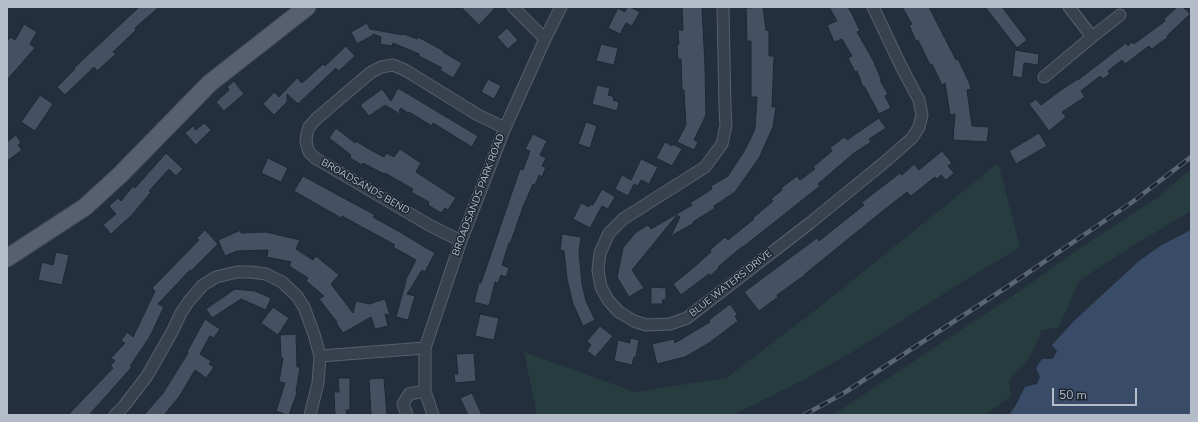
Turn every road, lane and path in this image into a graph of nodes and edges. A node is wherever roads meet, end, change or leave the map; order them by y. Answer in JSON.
{"nodes":[{"id":1,"x":307,"y":7,"type":"edge"},
{"id":2,"x":513,"y":7,"type":"edge"},
{"id":3,"x":561,"y":7,"type":"edge"},
{"id":4,"x":723,"y":7,"type":"edge"},
{"id":5,"x":873,"y":7,"type":"edge"},
{"id":6,"x":1069,"y":7,"type":"edge"},
{"id":7,"x":1120,"y":15,"type":"dead end"},
{"id":8,"x":1092,"y":36,"type":"junction"},
{"id":9,"x":545,"y":39,"type":"junction"},
{"id":10,"x":1044,"y":77,"type":"dead end"},
{"id":11,"x":504,"y":128,"type":"junction"},
{"id":12,"x":461,"y":241,"type":"junction"},
{"id":13,"x":7,"y":258,"type":"edge"},
{"id":14,"x":425,"y":348,"type":"junction"},
{"id":15,"x":320,"y":356,"type":"junction"},
{"id":16,"x":425,"y":391,"type":"junction"},
{"id":17,"x":115,"y":415,"type":"edge"},
{"id":18,"x":310,"y":415,"type":"edge"},
{"id":19,"x":407,"y":415,"type":"edge"},
{"id":20,"x":433,"y":415,"type":"edge"}],
"edges":[{"from":1,"to":13,"type":"main road"},
{"from":2,"to":9,"type":"street"},
{"from":3,"to":9,"type":"street","name":"BROADSANDS PARK ROAD"},
{"from":4,"to":5,"type":"street","name":"BLUE WATERS DRIVE"},
{"from":6,"to":8,"type":"street"},
{"from":7,"to":8,"type":"street"},
{"from":8,"to":10,"type":"street"},
{"from":9,"to":11,"type":"street","name":"BROADSANDS PARK ROAD"},
{"from":11,"to":12,"type":"street","name":"BROADSANDS PARK ROAD"},
{"from":11,"to":12,"type":"street","name":"BROADSANDS BEND"},
{"from":12,"to":14,"type":"street","name":"BROADSANDS PARK ROAD"},
{"from":14,"to":15,"type":"street"},
{"from":14,"to":16,"type":"street","name":"BROADSANDS PARK ROAD"},
{"from":15,"to":17,"type":"street"},
{"from":15,"to":18,"type":"street"},
{"from":16,"to":19,"type":"street"},
{"from":16,"to":20,"type":"street","name":"BROADSANDS PARK ROAD"}]}
